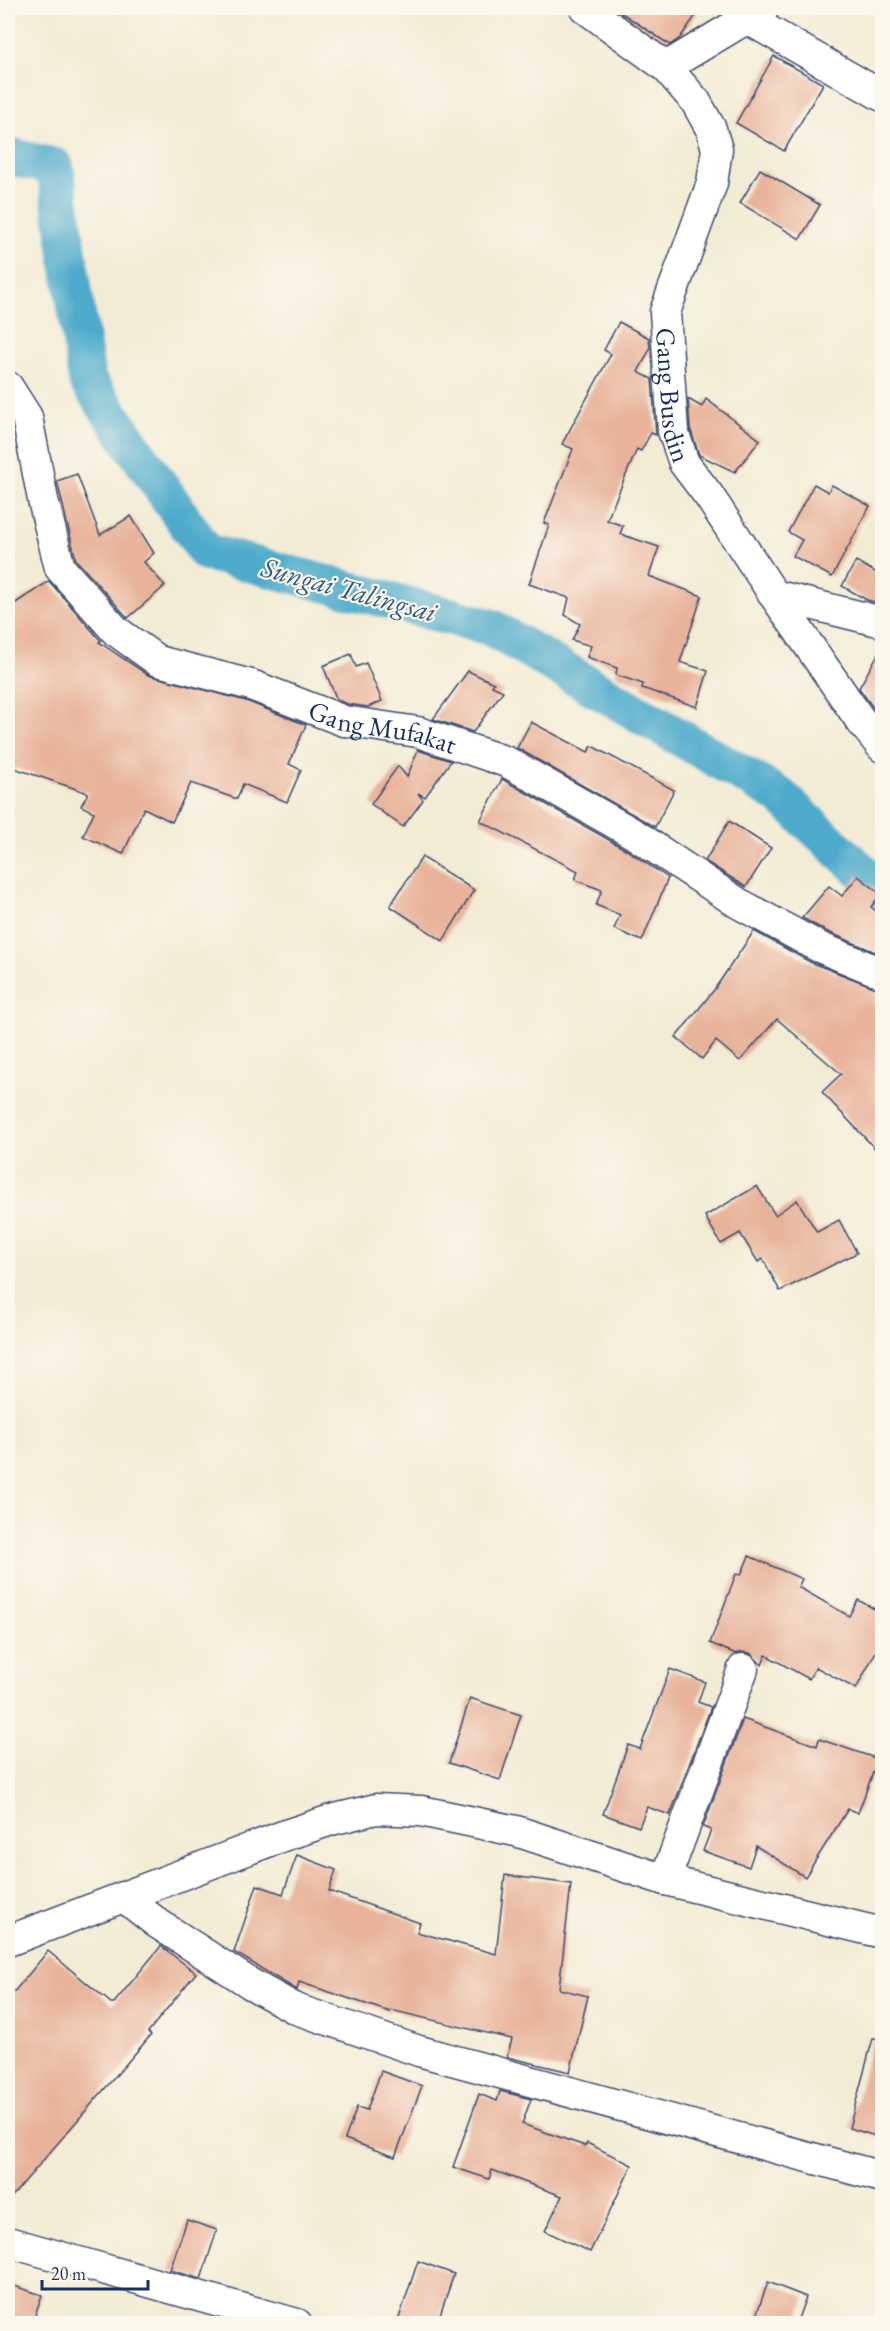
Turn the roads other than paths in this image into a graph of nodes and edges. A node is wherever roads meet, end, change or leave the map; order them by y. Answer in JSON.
{"nodes":[{"id":1,"x":585,"y":8,"type":"edge"},
{"id":2,"x":757,"y":13,"type":"edge"},
{"id":3,"x":666,"y":67,"type":"junction"},
{"id":4,"x":882,"y":96,"type":"edge"},
{"id":5,"x":8,"y":387,"type":"edge"},
{"id":6,"x":774,"y":595,"type":"junction"},
{"id":7,"x":882,"y":622,"type":"edge"},
{"id":8,"x":882,"y":747,"type":"edge"},
{"id":9,"x":882,"y":973,"type":"edge"},
{"id":10,"x":743,"y":1669,"type":"dead end"},
{"id":11,"x":665,"y":1880,"type":"junction"},
{"id":12,"x":124,"y":1897,"type":"junction"},
{"id":13,"x":882,"y":1933,"type":"edge"},
{"id":14,"x":8,"y":1941,"type":"edge"},
{"id":15,"x":882,"y":2177,"type":"edge"},
{"id":16,"x":8,"y":2242,"type":"edge"},
{"id":17,"x":297,"y":2324,"type":"edge"}],
"edges":[{"from":1,"to":3,"type":"street","name":"Gang Busdin"},
{"from":2,"to":3,"type":"street"},
{"from":2,"to":4,"type":"street"},
{"from":3,"to":6,"type":"street","name":"Gang Busdin"},
{"from":5,"to":9,"type":"street","name":"Gang Mufakat"},
{"from":6,"to":7,"type":"street"},
{"from":6,"to":8,"type":"street","name":"Gang Busdin"},
{"from":10,"to":11,"type":"street"},
{"from":11,"to":12,"type":"street"},
{"from":11,"to":13,"type":"street"},
{"from":12,"to":14,"type":"street"},
{"from":12,"to":15,"type":"street"},
{"from":16,"to":17,"type":"street"}]}
